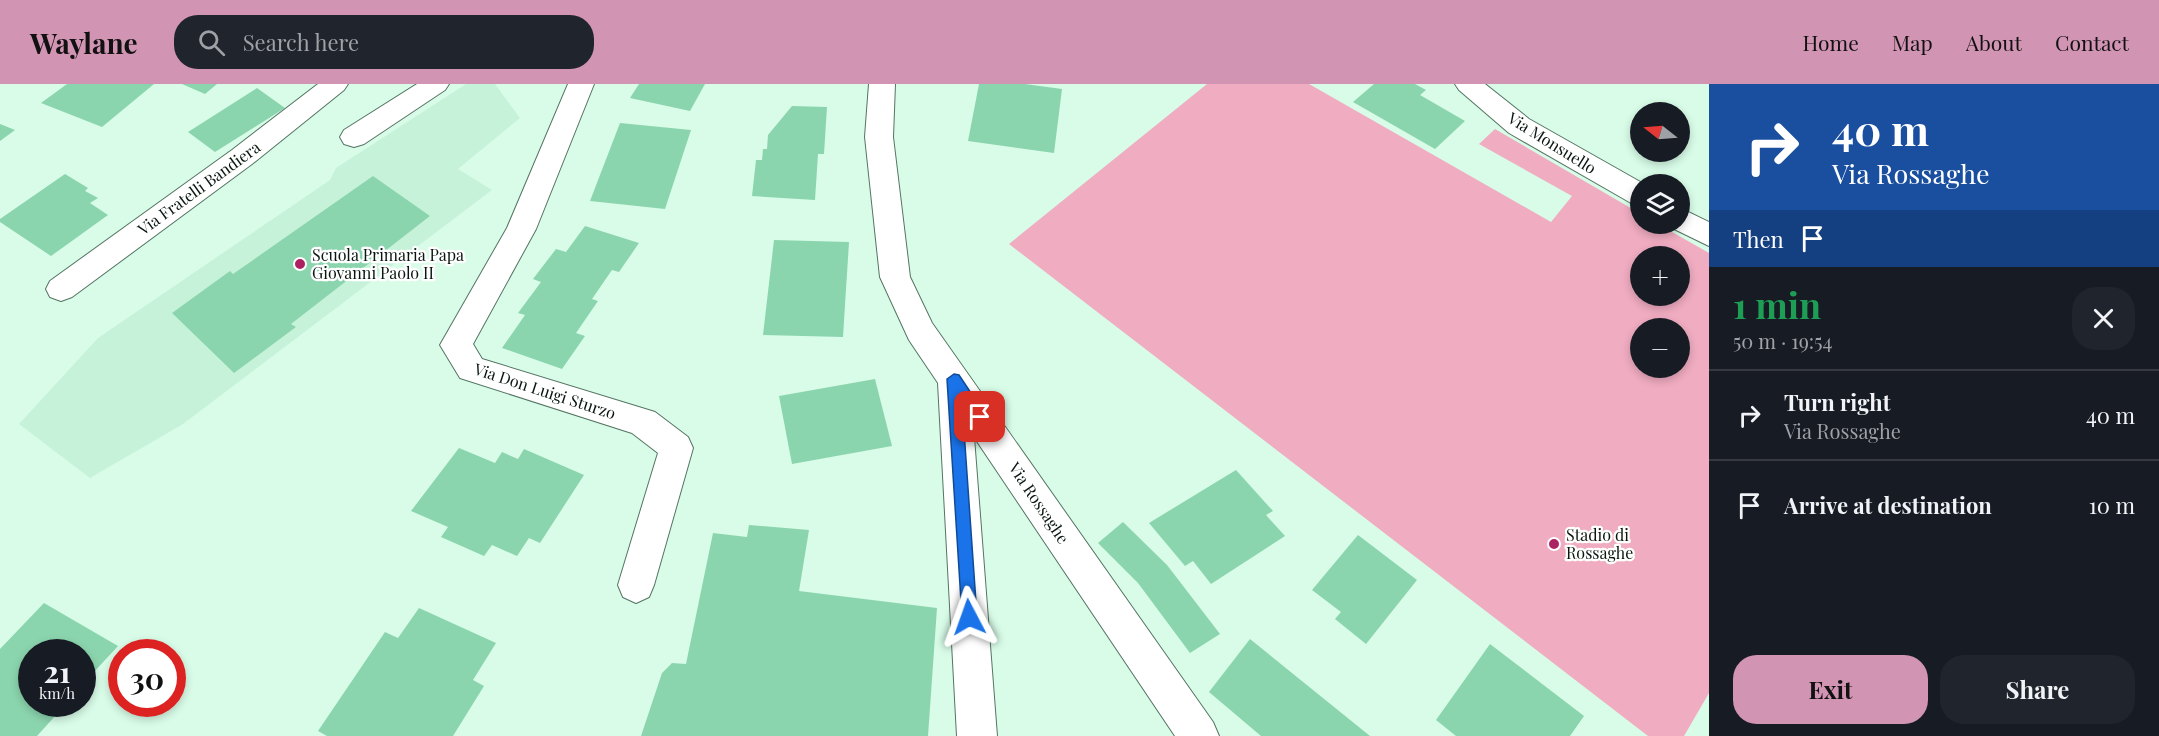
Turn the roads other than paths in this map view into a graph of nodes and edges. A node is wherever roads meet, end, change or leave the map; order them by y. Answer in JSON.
{"nodes":[{"id":1,"x":335,"y":84,"type":"edge"},
{"id":2,"x":436,"y":84,"type":"edge"},
{"id":3,"x":581,"y":84,"type":"edge"},
{"id":4,"x":882,"y":84,"type":"edge"},
{"id":5,"x":1468,"y":84,"type":"edge"},
{"id":6,"x":354,"y":137,"type":"dead end"},
{"id":7,"x":1630,"y":190,"type":"edge"},
{"id":8,"x":1690,"y":225,"type":"edge"},
{"id":9,"x":1709,"y":235,"type":"edge"},
{"id":10,"x":61,"y":289,"type":"dead end"},
{"id":11,"x":954,"y":379,"type":"junction"},
{"id":12,"x":636,"y":585,"type":"dead end"},
{"id":13,"x":977,"y":736,"type":"edge"},
{"id":14,"x":1199,"y":736,"type":"edge"}],
"edges":[{"from":1,"to":10,"type":"street","name":"Via Fratelli Bandiera"},
{"from":2,"to":6,"type":"street"},
{"from":3,"to":12,"type":"street","name":"Via Don Luigi Sturzo"},
{"from":4,"to":11,"type":"street","name":"Via Rossaghe"},
{"from":5,"to":7,"type":"street","name":"Via Monsuello"},
{"from":8,"to":9,"type":"street"},
{"from":11,"to":13,"type":"street"},
{"from":11,"to":14,"type":"street","name":"Via Rossaghe"}]}
